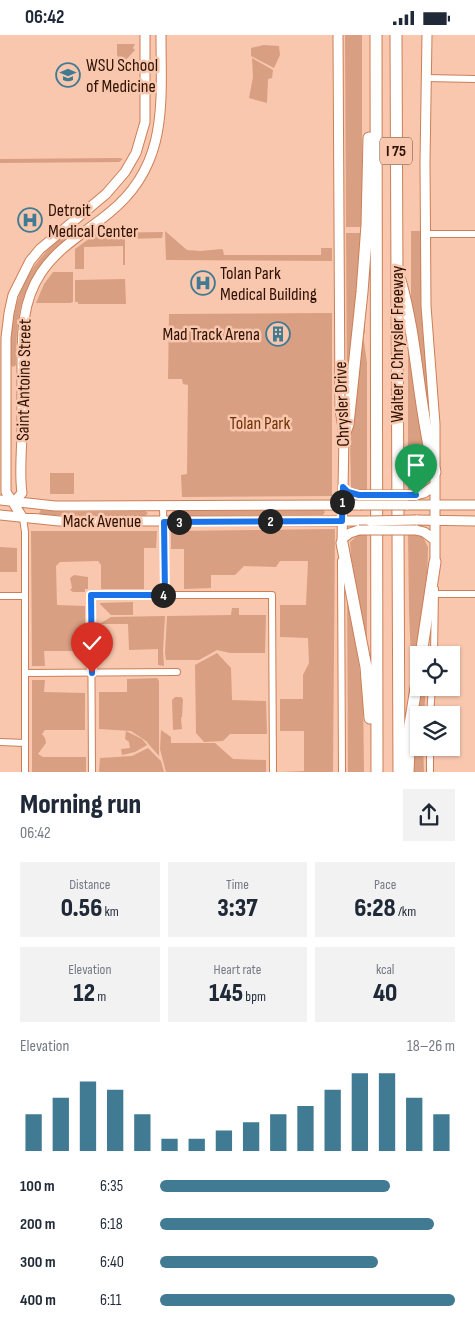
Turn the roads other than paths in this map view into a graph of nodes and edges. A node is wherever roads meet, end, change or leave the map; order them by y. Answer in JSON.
{"nodes":[{"id":1,"x":145,"y":35,"type":"edge"},
{"id":2,"x":155,"y":35,"type":"edge"},
{"id":3,"x":161,"y":35,"type":"edge"},
{"id":4,"x":338,"y":35,"type":"edge"},
{"id":5,"x":376,"y":35,"type":"edge"},
{"id":6,"x":396,"y":35,"type":"edge"},
{"id":7,"x":428,"y":35,"type":"edge"},
{"id":8,"x":145,"y":48,"type":"junction"},
{"id":9,"x":161,"y":69,"type":"junction"},
{"id":10,"x":426,"y":78,"type":"junction"},
{"id":11,"x":475,"y":79,"type":"edge"},
{"id":12,"x":161,"y":99,"type":"junction"},
{"id":13,"x":376,"y":110,"type":"junction"},
{"id":14,"x":136,"y":153,"type":"junction"},
{"id":15,"x":150,"y":158,"type":"junction"},
{"id":16,"x":80,"y":217,"type":"junction"},
{"id":17,"x":88,"y":228,"type":"junction"},
{"id":18,"x":425,"y":234,"type":"junction"},
{"id":19,"x":475,"y":234,"type":"edge"},
{"id":20,"x":397,"y":267,"type":"junction"},
{"id":21,"x":6,"y":371,"type":"junction"},
{"id":22,"x":22,"y":371,"type":"junction"},
{"id":23,"x":344,"y":435,"type":"junction"},
{"id":24,"x":435,"y":472,"type":"junction"},
{"id":25,"x":7,"y":478,"type":"junction"},
{"id":26,"x":21,"y":480,"type":"junction"},
{"id":27,"x":434,"y":486,"type":"junction"},
{"id":28,"x":343,"y":487,"type":"junction"},
{"id":29,"x":0,"y":500,"type":"edge"},
{"id":30,"x":14,"y":502,"type":"junction"},
{"id":31,"x":41,"y":504,"type":"junction"},
{"id":32,"x":434,"y":505,"type":"junction"},
{"id":33,"x":450,"y":505,"type":"junction"},
{"id":34,"x":475,"y":505,"type":"edge"},
{"id":35,"x":146,"y":506,"type":"junction"},
{"id":36,"x":163,"y":506,"type":"junction"},
{"id":37,"x":179,"y":506,"type":"junction"},
{"id":38,"x":328,"y":506,"type":"junction"},
{"id":39,"x":342,"y":506,"type":"junction"},
{"id":40,"x":0,"y":515,"type":"edge"},
{"id":41,"x":23,"y":518,"type":"junction"},
{"id":42,"x":34,"y":519,"type":"junction"},
{"id":43,"x":434,"y":520,"type":"junction"},
{"id":44,"x":450,"y":520,"type":"junction"},
{"id":45,"x":328,"y":521,"type":"junction"},
{"id":46,"x":342,"y":521,"type":"junction"},
{"id":47,"x":475,"y":521,"type":"edge"},
{"id":48,"x":147,"y":522,"type":"junction"},
{"id":49,"x":164,"y":522,"type":"junction"},
{"id":50,"x":180,"y":522,"type":"junction"},
{"id":51,"x":360,"y":525,"type":"junction"},
{"id":52,"x":416,"y":525,"type":"junction"},
{"id":53,"x":435,"y":540,"type":"junction"},
{"id":54,"x":342,"y":541,"type":"junction"},
{"id":55,"x":434,"y":562,"type":"junction"},
{"id":56,"x":435,"y":594,"type":"junction"},
{"id":57,"x":475,"y":594,"type":"edge"},
{"id":58,"x":165,"y":595,"type":"junction"},
{"id":59,"x":0,"y":596,"type":"edge"},
{"id":60,"x":24,"y":596,"type":"junction"},
{"id":61,"x":422,"y":646,"type":"edge"},
{"id":62,"x":434,"y":646,"type":"edge"},
{"id":63,"x":177,"y":672,"type":"dead end"},
{"id":64,"x":25,"y":673,"type":"junction"},
{"id":65,"x":92,"y":673,"type":"junction"},
{"id":66,"x":415,"y":696,"type":"edge"},
{"id":67,"x":0,"y":742,"type":"edge"},
{"id":68,"x":25,"y":743,"type":"junction"},
{"id":69,"x":430,"y":756,"type":"edge"},
{"id":70,"x":25,"y":772,"type":"edge"},
{"id":71,"x":92,"y":772,"type":"edge"},
{"id":72,"x":273,"y":772,"type":"edge"},
{"id":73,"x":342,"y":772,"type":"edge"},
{"id":74,"x":376,"y":772,"type":"edge"},
{"id":75,"x":399,"y":772,"type":"edge"},
{"id":76,"x":408,"y":772,"type":"edge"},
{"id":77,"x":430,"y":772,"type":"edge"}],
"edges":[{"from":1,"to":8,"type":"street","name":"Saint Antoine Street"},
{"from":2,"to":9,"type":"street"},
{"from":3,"to":9,"type":"street","name":"Saint Antoine Street"},
{"from":4,"to":23,"type":"street","name":"Chrysler Drive"},
{"from":5,"to":13,"type":"highway","name":"Walter P. Chrysler Freeway","number":"I 75"},
{"from":6,"to":20,"type":"highway","name":"Walter P. Chrysler Freeway","number":"I 75"},
{"from":7,"to":10,"type":"street"},
{"from":8,"to":12,"type":"street"},
{"from":8,"to":14,"type":"street","name":"Saint Antoine Street"},
{"from":9,"to":12,"type":"street","name":"Saint Antoine Street"},
{"from":10,"to":11,"type":"street"},
{"from":10,"to":18,"type":"street"},
{"from":12,"to":15,"type":"street","name":"Saint Antoine Street"},
{"from":13,"to":23,"type":"highway"},
{"from":13,"to":74,"type":"highway","name":"Walter P. Chrysler Freeway","number":"I 75"},
{"from":14,"to":15,"type":"street"},
{"from":14,"to":16,"type":"street","name":"Saint Antoine Street"},
{"from":15,"to":17,"type":"street","name":"Saint Antoine Street"},
{"from":16,"to":17,"type":"street"},
{"from":16,"to":21,"type":"street","name":"Saint Antoine Street"},
{"from":17,"to":22,"type":"street","name":"Saint Antoine Street"},
{"from":18,"to":19,"type":"street"},
{"from":18,"to":24,"type":"street"},
{"from":20,"to":24,"type":"highway"},
{"from":20,"to":75,"type":"highway","name":"Walter P. Chrysler Freeway","number":"I 75"},
{"from":21,"to":22,"type":"street"},
{"from":21,"to":25,"type":"street","name":"Saint Antoine Street"},
{"from":22,"to":26,"type":"street","name":"Saint Antoine Street"},
{"from":23,"to":28,"type":"street","name":"Chrysler Drive"},
{"from":24,"to":27,"type":"street"},
{"from":25,"to":26,"type":"street"},
{"from":25,"to":30,"type":"street","name":"Saint Antoine Street"},
{"from":26,"to":30,"type":"street","name":"Saint Antoine Street"},
{"from":27,"to":28,"type":"street","bridge":true},
{"from":27,"to":32,"type":"street"},
{"from":28,"to":39,"type":"street","name":"Chrysler Drive"},
{"from":29,"to":30,"type":"street","name":"Mack Avenue"},
{"from":30,"to":31,"type":"street","name":"Mack Avenue"},
{"from":30,"to":41,"type":"street","name":"Saint Antoine Street"},
{"from":31,"to":35,"type":"street","name":"Mack Avenue"},
{"from":31,"to":42,"type":"street"},
{"from":32,"to":33,"type":"street","name":"Mack Avenue"},
{"from":32,"to":39,"type":"street","name":"Mack Avenue","bridge":true},
{"from":32,"to":43,"type":"street"},
{"from":33,"to":34,"type":"street","name":"Mack Avenue"},
{"from":33,"to":44,"type":"street"},
{"from":35,"to":36,"type":"street","name":"Mack Avenue"},
{"from":35,"to":48,"type":"street"},
{"from":36,"to":37,"type":"street","name":"Mack Avenue"},
{"from":36,"to":49,"type":"street"},
{"from":37,"to":38,"type":"street","name":"Mack Avenue"},
{"from":37,"to":50,"type":"street"},
{"from":38,"to":39,"type":"street","name":"Mack Avenue"},
{"from":38,"to":45,"type":"street"},
{"from":39,"to":46,"type":"street","name":"Chrysler Drive"},
{"from":40,"to":41,"type":"street","name":"Mack Avenue"},
{"from":41,"to":42,"type":"street","name":"Mack Avenue"},
{"from":41,"to":60,"type":"street"},
{"from":42,"to":48,"type":"street","name":"Mack Avenue"},
{"from":43,"to":44,"type":"street"},
{"from":43,"to":52,"type":"street"},
{"from":43,"to":53,"type":"street"},
{"from":44,"to":47,"type":"street"},
{"from":45,"to":46,"type":"street","name":"Mack Avenue"},
{"from":45,"to":50,"type":"street","name":"Mack Avenue"},
{"from":46,"to":51,"type":"street","name":"Mack Avenue"},
{"from":46,"to":54,"type":"street","name":"Chrysler Drive"},
{"from":48,"to":49,"type":"street","name":"Mack Avenue"},
{"from":49,"to":50,"type":"street","name":"Mack Avenue"},
{"from":49,"to":58,"type":"street"},
{"from":51,"to":52,"type":"street","name":"Mack Avenue","bridge":true},
{"from":51,"to":54,"type":"street"},
{"from":52,"to":53,"type":"street"},
{"from":53,"to":55,"type":"street"},
{"from":54,"to":73,"type":"street","name":"Chrysler Drive"},
{"from":54,"to":74,"type":"highway"},
{"from":55,"to":56,"type":"street"},
{"from":55,"to":61,"type":"highway"},
{"from":56,"to":57,"type":"street"},
{"from":56,"to":62,"type":"street"},
{"from":58,"to":65,"type":"street"},
{"from":58,"to":72,"type":"street"},
{"from":59,"to":60,"type":"street"},
{"from":60,"to":64,"type":"street"},
{"from":63,"to":65,"type":"street"},
{"from":64,"to":65,"type":"street"},
{"from":64,"to":68,"type":"street"},
{"from":65,"to":71,"type":"street"},
{"from":66,"to":76,"type":"highway"},
{"from":67,"to":68,"type":"street"},
{"from":68,"to":70,"type":"street"},
{"from":69,"to":77,"type":"street"}]}
